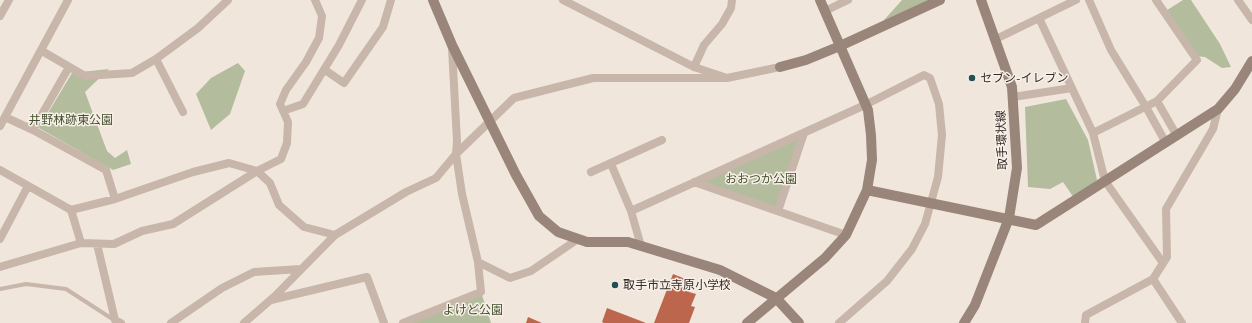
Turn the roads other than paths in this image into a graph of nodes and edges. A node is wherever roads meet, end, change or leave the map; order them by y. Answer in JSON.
{"nodes":[{"id":1,"x":9,"y":0,"type":"edge"},
{"id":2,"x":68,"y":0,"type":"edge"},
{"id":3,"x":228,"y":0,"type":"edge"},
{"id":4,"x":315,"y":0,"type":"edge"},
{"id":5,"x":362,"y":0,"type":"edge"},
{"id":6,"x":391,"y":0,"type":"edge"},
{"id":7,"x":433,"y":0,"type":"edge"},
{"id":8,"x":563,"y":0,"type":"edge"},
{"id":9,"x":732,"y":0,"type":"edge"},
{"id":10,"x":820,"y":0,"type":"edge"},
{"id":11,"x":848,"y":0,"type":"edge"},
{"id":12,"x":940,"y":0,"type":"edge"},
{"id":13,"x":982,"y":0,"type":"edge"},
{"id":14,"x":1076,"y":0,"type":"edge"},
{"id":15,"x":1089,"y":0,"type":"edge"},
{"id":16,"x":1156,"y":0,"type":"edge"},
{"id":17,"x":1240,"y":1,"type":"edge"},
{"id":18,"x":825,"y":11,"type":"junction"},
{"id":19,"x":0,"y":16,"type":"edge"},
{"id":20,"x":1039,"y":18,"type":"junction"},
{"id":21,"x":1252,"y":20,"type":"edge"},
{"id":22,"x":996,"y":39,"type":"junction"},
{"id":23,"x":452,"y":45,"type":"junction"},
{"id":24,"x":840,"y":46,"type":"junction"},
{"id":25,"x":42,"y":51,"type":"junction"},
{"id":26,"x":156,"y":59,"type":"junction"},
{"id":27,"x":1252,"y":61,"type":"edge"},
{"id":28,"x":69,"y":67,"type":"junction"},
{"id":29,"x":694,"y":67,"type":"junction"},
{"id":30,"x":780,"y":67,"type":"joint"},
{"id":31,"x":324,"y":70,"type":"junction"},
{"id":32,"x":727,"y":78,"type":"junction"},
{"id":33,"x":1072,"y":88,"type":"junction"},
{"id":34,"x":1013,"y":97,"type":"junction"},
{"id":35,"x":1157,"y":101,"type":"junction"},
{"id":36,"x":865,"y":104,"type":"junction"},
{"id":37,"x":1146,"y":107,"type":"junction"},
{"id":38,"x":1218,"y":109,"type":"junction"},
{"id":39,"x":283,"y":111,"type":"junction"},
{"id":40,"x":183,"y":112,"type":"dead end"},
{"id":41,"x":5,"y":117,"type":"junction"},
{"id":42,"x":490,"y":121,"type":"junction"},
{"id":43,"x":0,"y":126,"type":"edge"},
{"id":44,"x":33,"y":130,"type":"junction"},
{"id":45,"x":804,"y":133,"type":"junction"},
{"id":46,"x":1093,"y":133,"type":"junction"},
{"id":47,"x":1177,"y":136,"type":"junction"},
{"id":48,"x":662,"y":140,"type":"dead end"},
{"id":49,"x":1166,"y":143,"type":"junction"},
{"id":50,"x":456,"y":154,"type":"junction"},
{"id":51,"x":611,"y":164,"type":"junction"},
{"id":52,"x":0,"y":170,"type":"edge"},
{"id":53,"x":257,"y":171,"type":"junction"},
{"id":54,"x":591,"y":172,"type":"dead end"},
{"id":55,"x":1105,"y":181,"type":"junction"},
{"id":56,"x":694,"y":182,"type":"junction"},
{"id":57,"x":28,"y":186,"type":"junction"},
{"id":58,"x":867,"y":190,"type":"junction"},
{"id":59,"x":115,"y":199,"type":"junction"},
{"id":60,"x":931,"y":203,"type":"junction"},
{"id":61,"x":71,"y":210,"type":"junction"},
{"id":62,"x":631,"y":211,"type":"junction"},
{"id":63,"x":778,"y":211,"type":"junction"},
{"id":64,"x":1008,"y":218,"type":"junction"},
{"id":65,"x":335,"y":235,"type":"junction"},
{"id":66,"x":846,"y":235,"type":"junction"},
{"id":67,"x":0,"y":239,"type":"edge"},
{"id":68,"x":578,"y":239,"type":"junction"},
{"id":69,"x":81,"y":244,"type":"junction"},
{"id":70,"x":96,"y":244,"type":"junction"},
{"id":71,"x":641,"y":246,"type":"junction"},
{"id":72,"x":478,"y":262,"type":"junction"},
{"id":73,"x":1163,"y":263,"type":"junction"},
{"id":74,"x":0,"y":266,"type":"edge"},
{"id":75,"x":301,"y":269,"type":"junction"},
{"id":76,"x":1153,"y":279,"type":"junction"},
{"id":77,"x":0,"y":289,"type":"edge"},
{"id":78,"x":776,"y":298,"type":"junction"},
{"id":79,"x":268,"y":301,"type":"junction"},
{"id":80,"x":118,"y":322,"type":"edge"},
{"id":81,"x":170,"y":323,"type":"edge"},
{"id":82,"x":244,"y":323,"type":"edge"},
{"id":83,"x":384,"y":323,"type":"edge"},
{"id":84,"x":403,"y":323,"type":"edge"},
{"id":85,"x":747,"y":323,"type":"edge"},
{"id":86,"x":799,"y":323,"type":"edge"},
{"id":87,"x":838,"y":323,"type":"edge"},
{"id":88,"x":964,"y":323,"type":"edge"},
{"id":89,"x":1085,"y":323,"type":"edge"},
{"id":90,"x":1182,"y":323,"type":"edge"}],
"edges":[{"from":1,"to":19,"type":"street"},
{"from":2,"to":25,"type":"street"},
{"from":3,"to":26,"type":"street"},
{"from":4,"to":39,"type":"street"},
{"from":5,"to":31,"type":"street"},
{"from":6,"to":31,"type":"street"},
{"from":7,"to":23,"type":"street"},
{"from":8,"to":29,"type":"street"},
{"from":9,"to":29,"type":"street"},
{"from":10,"to":18,"type":"street"},
{"from":11,"to":18,"type":"street"},
{"from":12,"to":24,"type":"street"},
{"from":13,"to":22,"type":"street","name":"取手環状線"},
{"from":14,"to":20,"type":"street"},
{"from":15,"to":37,"type":"street"},
{"from":16,"to":35,"type":"street"},
{"from":17,"to":21,"type":"street"},
{"from":18,"to":24,"type":"street"},
{"from":20,"to":22,"type":"street"},
{"from":20,"to":33,"type":"street"},
{"from":22,"to":34,"type":"street","name":"取手環状線"},
{"from":23,"to":42,"type":"street"},
{"from":23,"to":50,"type":"street"},
{"from":24,"to":30,"type":"street"},
{"from":24,"to":36,"type":"street"},
{"from":25,"to":28,"type":"street"},
{"from":25,"to":41,"type":"street"},
{"from":26,"to":28,"type":"street"},
{"from":26,"to":40,"type":"street"},
{"from":27,"to":38,"type":"street"},
{"from":28,"to":44,"type":"street"},
{"from":29,"to":32,"type":"street"},
{"from":30,"to":32,"type":"street"},
{"from":31,"to":39,"type":"street"},
{"from":32,"to":42,"type":"street"},
{"from":33,"to":34,"type":"street"},
{"from":33,"to":46,"type":"street"},
{"from":34,"to":64,"type":"street","name":"取手環状線"},
{"from":35,"to":37,"type":"street"},
{"from":35,"to":47,"type":"street"},
{"from":36,"to":45,"type":"street"},
{"from":36,"to":58,"type":"street"},
{"from":36,"to":60,"type":"street"},
{"from":37,"to":46,"type":"street"},
{"from":37,"to":49,"type":"street"},
{"from":38,"to":47,"type":"street"},
{"from":38,"to":73,"type":"street"},
{"from":39,"to":53,"type":"street"},
{"from":41,"to":43,"type":"street"},
{"from":41,"to":44,"type":"street"},
{"from":42,"to":50,"type":"street"},
{"from":42,"to":68,"type":"street"},
{"from":44,"to":59,"type":"street"},
{"from":45,"to":56,"type":"street"},
{"from":45,"to":63,"type":"street"},
{"from":46,"to":55,"type":"street"},
{"from":47,"to":49,"type":"street"},
{"from":48,"to":51,"type":"street"},
{"from":49,"to":55,"type":"street"},
{"from":50,"to":65,"type":"street"},
{"from":50,"to":72,"type":"street"},
{"from":51,"to":54,"type":"street"},
{"from":51,"to":62,"type":"street"},
{"from":52,"to":57,"type":"street"},
{"from":53,"to":59,"type":"street"},
{"from":53,"to":65,"type":"street"},
{"from":53,"to":70,"type":"street"},
{"from":55,"to":64,"type":"street"},
{"from":55,"to":73,"type":"street"},
{"from":56,"to":62,"type":"street"},
{"from":56,"to":63,"type":"street"},
{"from":57,"to":61,"type":"street"},
{"from":57,"to":67,"type":"street"},
{"from":58,"to":60,"type":"street"},
{"from":58,"to":66,"type":"street"},
{"from":59,"to":61,"type":"street"},
{"from":60,"to":64,"type":"street"},
{"from":60,"to":87,"type":"street"},
{"from":61,"to":69,"type":"street"},
{"from":62,"to":71,"type":"street"},
{"from":63,"to":66,"type":"street"},
{"from":64,"to":88,"type":"street","name":"取手環状線"},
{"from":65,"to":75,"type":"street"},
{"from":66,"to":78,"type":"street"},
{"from":68,"to":71,"type":"street"},
{"from":68,"to":72,"type":"street"},
{"from":69,"to":70,"type":"street"},
{"from":69,"to":74,"type":"street"},
{"from":70,"to":80,"type":"street"},
{"from":71,"to":78,"type":"street"},
{"from":72,"to":84,"type":"street"},
{"from":73,"to":76,"type":"street"},
{"from":75,"to":79,"type":"street"},
{"from":75,"to":81,"type":"street"},
{"from":76,"to":89,"type":"street"},
{"from":76,"to":90,"type":"street"},
{"from":77,"to":80,"type":"lane"},
{"from":78,"to":85,"type":"street"},
{"from":78,"to":86,"type":"street"},
{"from":79,"to":82,"type":"street"},
{"from":79,"to":83,"type":"street"}]}
